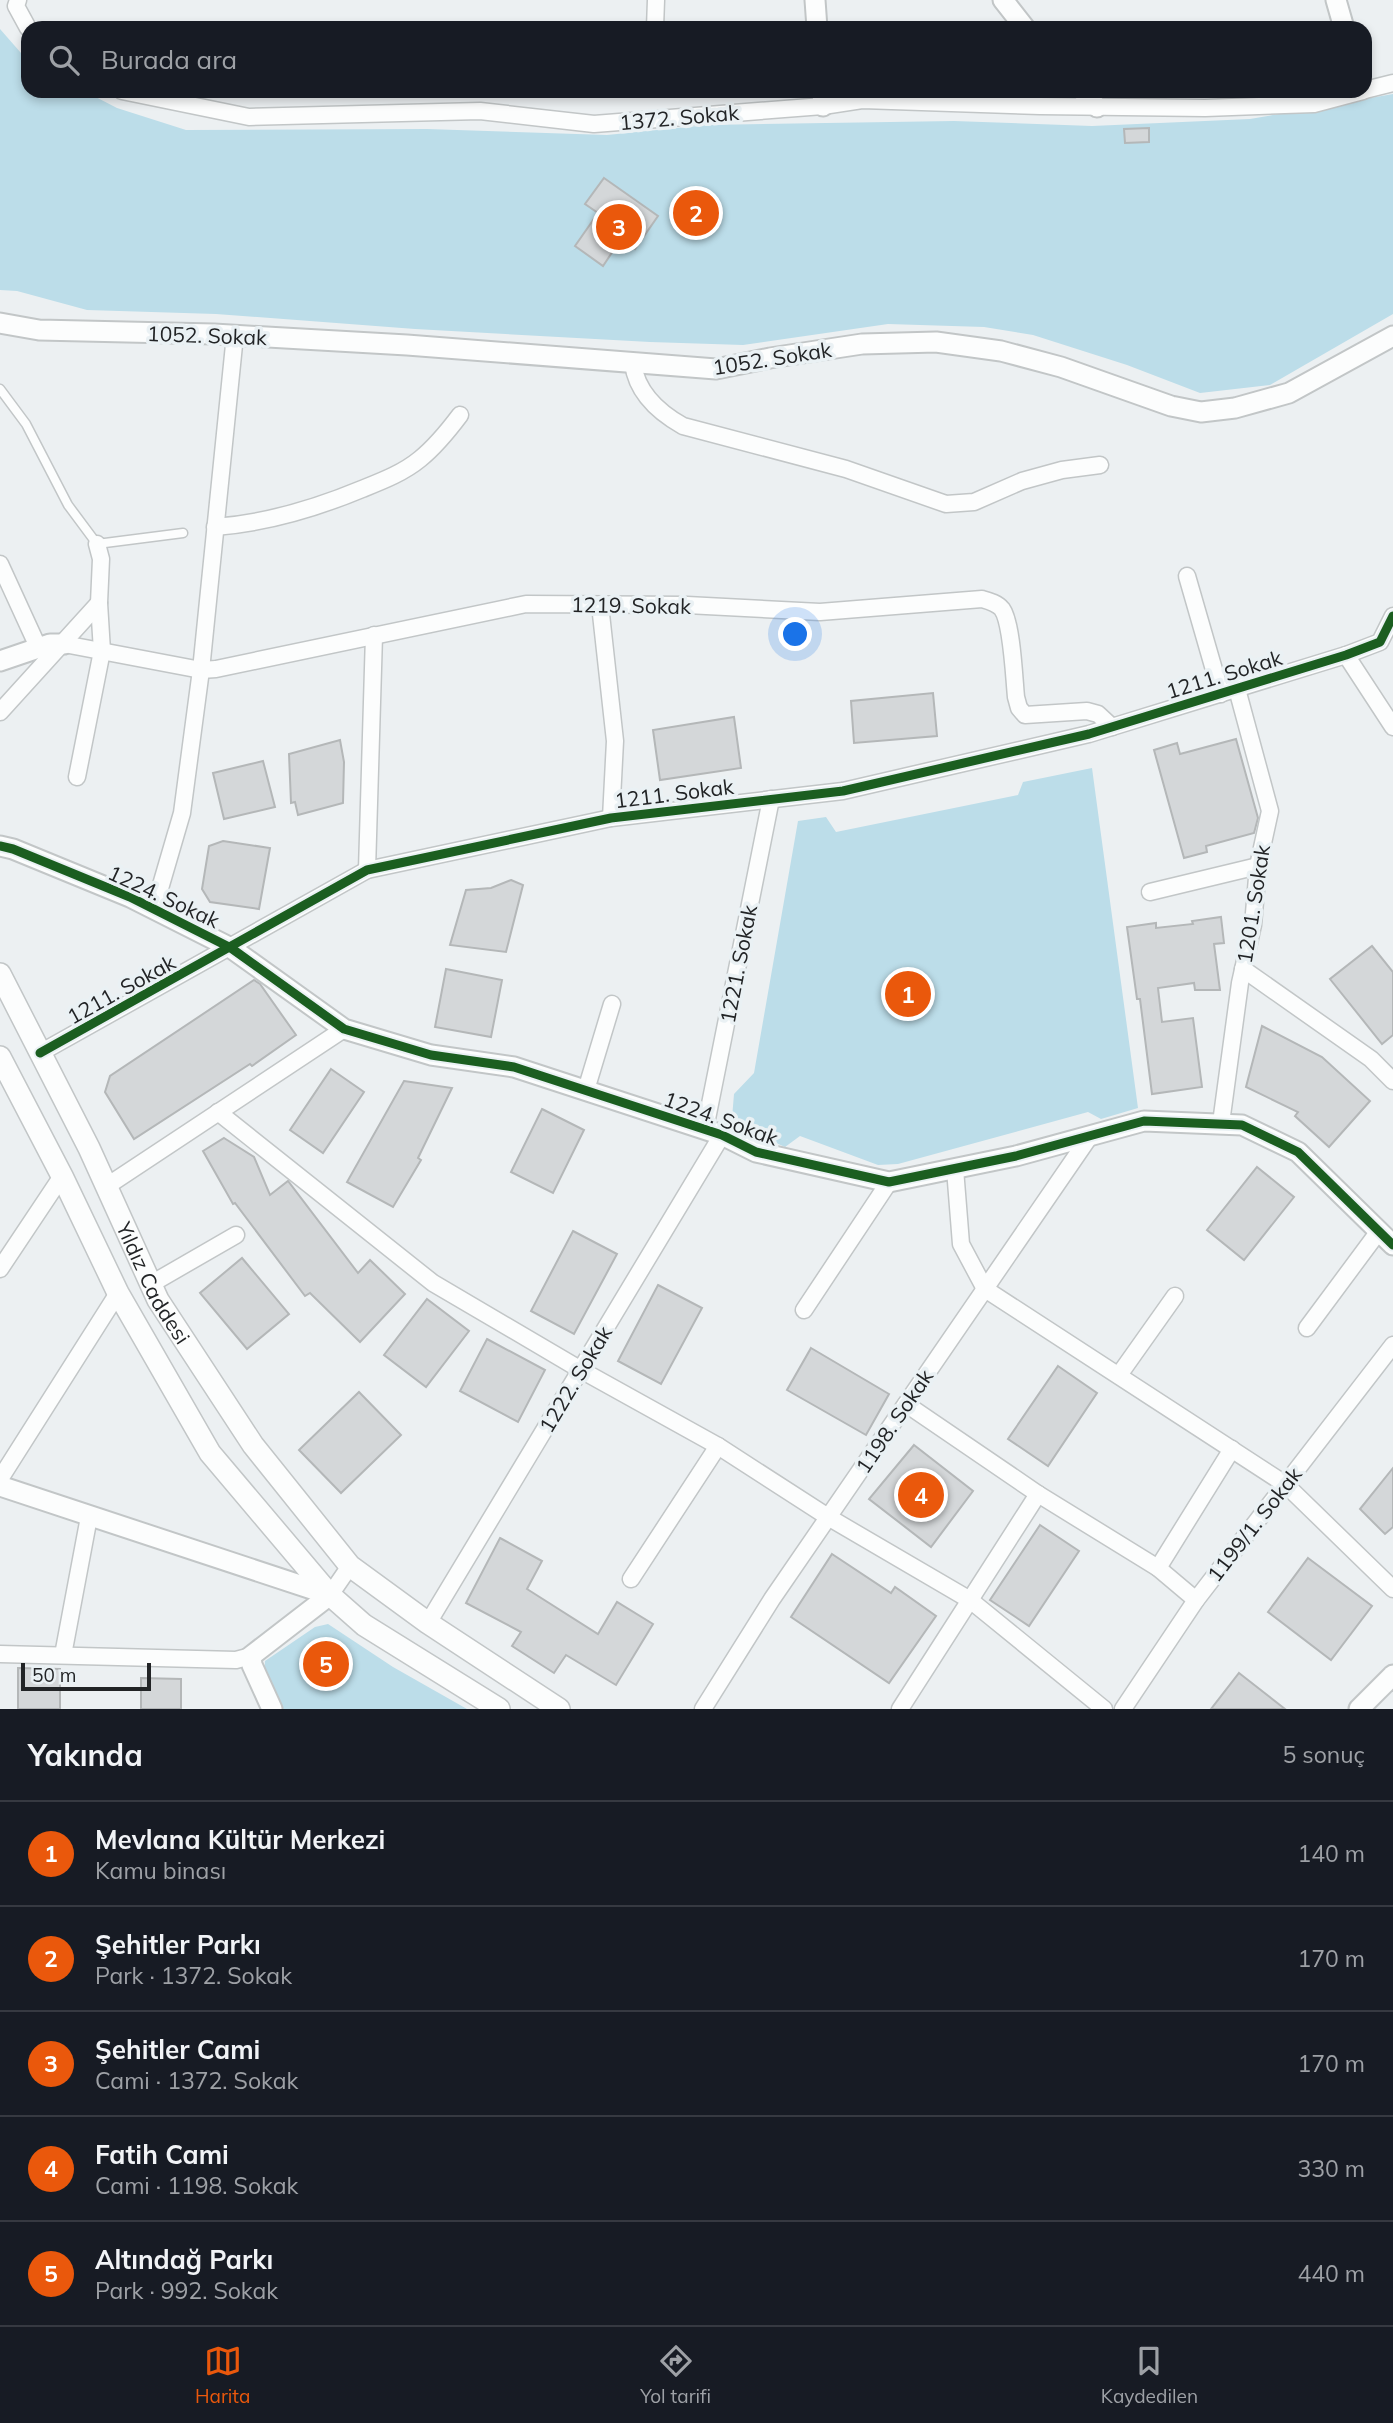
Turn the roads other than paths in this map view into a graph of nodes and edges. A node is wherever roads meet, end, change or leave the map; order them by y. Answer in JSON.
{"nodes":[{"id":1,"x":18,"y":0,"type":"edge"},
{"id":2,"x":656,"y":0,"type":"edge"},
{"id":3,"x":815,"y":0,"type":"edge"},
{"id":4,"x":1003,"y":0,"type":"edge"},
{"id":5,"x":1336,"y":0,"type":"edge"},
{"id":6,"x":24,"y":21,"type":"edge"},
{"id":7,"x":654,"y":21,"type":"edge"},
{"id":8,"x":816,"y":21,"type":"edge"},
{"id":9,"x":1020,"y":21,"type":"edge"},
{"id":10,"x":1342,"y":21,"type":"edge"},
{"id":11,"x":1393,"y":83,"type":"edge"},
{"id":12,"x":1372,"y":89,"type":"edge"},
{"id":13,"x":156,"y":98,"type":"edge"},
{"id":14,"x":1089,"y":98,"type":"edge"},
{"id":15,"x":1337,"y":98,"type":"edge"},
{"id":16,"x":822,"y":99,"type":"edge"},
{"id":17,"x":1097,"y":107,"type":"junction"},
{"id":18,"x":0,"y":323,"type":"edge"},
{"id":19,"x":235,"y":335,"type":"junction"},
{"id":20,"x":1393,"y":337,"type":"edge"},
{"id":21,"x":633,"y":364,"type":"junction"},
{"id":22,"x":0,"y":389,"type":"edge"},
{"id":23,"x":460,"y":415,"type":"dead end"},
{"id":24,"x":1100,"y":465,"type":"dead end"},
{"id":25,"x":215,"y":527,"type":"junction"},
{"id":26,"x":183,"y":533,"type":"dead end"},
{"id":27,"x":97,"y":544,"type":"junction"},
{"id":28,"x":0,"y":564,"type":"edge"},
{"id":29,"x":1187,"y":576,"type":"dead end"},
{"id":30,"x":99,"y":603,"type":"junction"},
{"id":31,"x":600,"y":604,"type":"junction"},
{"id":32,"x":1393,"y":616,"type":"edge"},
{"id":33,"x":374,"y":635,"type":"junction"},
{"id":34,"x":64,"y":644,"type":"junction"},
{"id":35,"x":38,"y":647,"type":"junction"},
{"id":36,"x":102,"y":651,"type":"junction"},
{"id":37,"x":1346,"y":655,"type":"junction"},
{"id":38,"x":0,"y":661,"type":"edge"},
{"id":39,"x":201,"y":670,"type":"junction"},
{"id":40,"x":1229,"y":691,"type":"junction"},
{"id":41,"x":0,"y":712,"type":"edge"},
{"id":42,"x":1112,"y":727,"type":"junction"},
{"id":43,"x":1393,"y":727,"type":"edge"},
{"id":44,"x":77,"y":777,"type":"dead end"},
{"id":45,"x":771,"y":799,"type":"junction"},
{"id":46,"x":611,"y":818,"type":"junction"},
{"id":47,"x":0,"y":846,"type":"edge"},
{"id":48,"x":1258,"y":866,"type":"junction"},
{"id":49,"x":367,"y":870,"type":"junction"},
{"id":50,"x":1150,"y":892,"type":"dead end"},
{"id":51,"x":154,"y":909,"type":"junction"},
{"id":52,"x":231,"y":948,"type":"junction"},
{"id":53,"x":1243,"y":969,"type":"junction"},
{"id":54,"x":0,"y":974,"type":"edge"},
{"id":55,"x":612,"y":1004,"type":"dead end"},
{"id":56,"x":344,"y":1029,"type":"junction"},
{"id":57,"x":40,"y":1053,"type":"junction"},
{"id":58,"x":0,"y":1057,"type":"edge"},
{"id":59,"x":1393,"y":1080,"type":"edge"},
{"id":60,"x":586,"y":1090,"type":"junction"},
{"id":61,"x":218,"y":1112,"type":"junction"},
{"id":62,"x":1221,"y":1122,"type":"junction"},
{"id":63,"x":714,"y":1132,"type":"junction"},
{"id":64,"x":1090,"y":1136,"type":"junction"},
{"id":65,"x":955,"y":1169,"type":"junction"},
{"id":66,"x":62,"y":1176,"type":"junction"},
{"id":67,"x":889,"y":1182,"type":"junction"},
{"id":68,"x":107,"y":1186,"type":"junction"},
{"id":69,"x":236,"y":1235,"type":"dead end"},
{"id":70,"x":1386,"y":1238,"type":"edge"},
{"id":71,"x":0,"y":1269,"type":"edge"},
{"id":72,"x":151,"y":1284,"type":"junction"},
{"id":73,"x":985,"y":1289,"type":"junction"},
{"id":74,"x":118,"y":1293,"type":"junction"},
{"id":75,"x":1175,"y":1296,"type":"dead end"},
{"id":76,"x":804,"y":1310,"type":"dead end"},
{"id":77,"x":1307,"y":1328,"type":"dead end"},
{"id":78,"x":1393,"y":1345,"type":"edge"},
{"id":79,"x":581,"y":1370,"type":"junction"},
{"id":80,"x":1119,"y":1375,"type":"junction"},
{"id":81,"x":906,"y":1404,"type":"junction"},
{"id":82,"x":718,"y":1446,"type":"junction"},
{"id":83,"x":1232,"y":1449,"type":"junction"},
{"id":84,"x":0,"y":1479,"type":"edge"},
{"id":85,"x":1285,"y":1484,"type":"junction"},
{"id":86,"x":0,"y":1486,"type":"edge"},
{"id":87,"x":1038,"y":1494,"type":"junction"},
{"id":88,"x":89,"y":1517,"type":"junction"},
{"id":89,"x":828,"y":1517,"type":"junction"},
{"id":90,"x":349,"y":1566,"type":"junction"},
{"id":91,"x":1158,"y":1568,"type":"junction"},
{"id":92,"x":631,"y":1578,"type":"dead end"},
{"id":93,"x":1393,"y":1589,"type":"edge"},
{"id":94,"x":330,"y":1595,"type":"junction"},
{"id":95,"x":970,"y":1600,"type":"junction"},
{"id":96,"x":1196,"y":1600,"type":"junction"},
{"id":97,"x":428,"y":1623,"type":"junction"},
{"id":98,"x":0,"y":1654,"type":"edge"},
{"id":99,"x":63,"y":1656,"type":"junction"},
{"id":100,"x":251,"y":1656,"type":"junction"},
{"id":101,"x":1393,"y":1675,"type":"edge"},
{"id":102,"x":272,"y":1709,"type":"edge"},
{"id":103,"x":499,"y":1709,"type":"edge"},
{"id":104,"x":559,"y":1709,"type":"edge"},
{"id":105,"x":703,"y":1709,"type":"edge"},
{"id":106,"x":900,"y":1709,"type":"edge"},
{"id":107,"x":1104,"y":1709,"type":"edge"},
{"id":108,"x":1123,"y":1709,"type":"edge"},
{"id":109,"x":1359,"y":1709,"type":"edge"}],
"edges":[{"from":1,"to":6,"type":"street"},
{"from":2,"to":7,"type":"street"},
{"from":3,"to":8,"type":"street"},
{"from":4,"to":9,"type":"street"},
{"from":5,"to":10,"type":"street"},
{"from":11,"to":12,"type":"street","name":"1372. Sokak"},
{"from":13,"to":16,"type":"street","name":"1372. Sokak"},
{"from":14,"to":17,"type":"street"},
{"from":15,"to":17,"type":"street","name":"1372. Sokak"},
{"from":16,"to":17,"type":"street","name":"1372. Sokak"},
{"from":18,"to":19,"type":"street","name":"1052. Sokak"},
{"from":19,"to":21,"type":"street","name":"1052. Sokak"},
{"from":19,"to":25,"type":"street"},
{"from":20,"to":21,"type":"street","name":"1052. Sokak"},
{"from":21,"to":24,"type":"street"},
{"from":22,"to":27,"type":"lane"},
{"from":23,"to":25,"type":"street"},
{"from":25,"to":39,"type":"street"},
{"from":26,"to":27,"type":"lane"},
{"from":27,"to":30,"type":"street"},
{"from":28,"to":35,"type":"street"},
{"from":29,"to":40,"type":"street","name":"1201. Sokak"},
{"from":30,"to":34,"type":"street"},
{"from":30,"to":36,"type":"street"},
{"from":31,"to":33,"type":"street","name":"1219. Sokak"},
{"from":31,"to":42,"type":"street","name":"1219. Sokak"},
{"from":31,"to":46,"type":"street"},
{"from":32,"to":37,"type":"street","name":"1211. Sokak"},
{"from":33,"to":39,"type":"street","name":"1219. Sokak"},
{"from":33,"to":49,"type":"street"},
{"from":34,"to":35,"type":"street"},
{"from":34,"to":36,"type":"street","name":"1219. Sokak"},
{"from":34,"to":41,"type":"street"},
{"from":35,"to":38,"type":"street"},
{"from":36,"to":39,"type":"street","name":"1219. Sokak"},
{"from":36,"to":44,"type":"street"},
{"from":37,"to":40,"type":"street","name":"1211. Sokak"},
{"from":37,"to":43,"type":"street"},
{"from":39,"to":51,"type":"street"},
{"from":40,"to":42,"type":"street","name":"1211. Sokak"},
{"from":40,"to":48,"type":"street","name":"1201. Sokak"},
{"from":42,"to":45,"type":"street","name":"1211. Sokak"},
{"from":45,"to":46,"type":"street","name":"1211. Sokak"},
{"from":45,"to":63,"type":"street","name":"1221. Sokak"},
{"from":46,"to":49,"type":"street","name":"1211. Sokak"},
{"from":47,"to":51,"type":"street","name":"1224. Sokak"},
{"from":48,"to":50,"type":"street"},
{"from":48,"to":53,"type":"street","name":"1201. Sokak"},
{"from":49,"to":52,"type":"street","name":"1211. Sokak"},
{"from":51,"to":52,"type":"street","name":"1224. Sokak"},
{"from":52,"to":56,"type":"street","name":"1224. Sokak"},
{"from":52,"to":57,"type":"street","name":"1211. Sokak"},
{"from":53,"to":59,"type":"street"},
{"from":53,"to":62,"type":"street","name":"1201. Sokak"},
{"from":54,"to":57,"type":"main road","name":"Yıldız Caddesi"},
{"from":55,"to":60,"type":"street"},
{"from":56,"to":60,"type":"street","name":"1224. Sokak"},
{"from":56,"to":61,"type":"street"},
{"from":57,"to":68,"type":"main road","name":"Yıldız Caddesi"},
{"from":58,"to":66,"type":"main road","name":"Yıldız Caddesi"},
{"from":60,"to":63,"type":"street","name":"1224. Sokak"},
{"from":61,"to":68,"type":"street"},
{"from":61,"to":79,"type":"street"},
{"from":62,"to":64,"type":"street","name":"1224. Sokak"},
{"from":62,"to":70,"type":"street","name":"1224. Sokak"},
{"from":63,"to":67,"type":"street","name":"1224. Sokak"},
{"from":63,"to":79,"type":"street","name":"1222. Sokak"},
{"from":64,"to":65,"type":"street","name":"1224. Sokak"},
{"from":64,"to":73,"type":"street","name":"1198. Sokak"},
{"from":65,"to":67,"type":"street","name":"1224. Sokak"},
{"from":65,"to":73,"type":"street"},
{"from":66,"to":71,"type":"street"},
{"from":66,"to":74,"type":"main road","name":"Yıldız Caddesi"},
{"from":67,"to":76,"type":"street"},
{"from":68,"to":72,"type":"main road","name":"Yıldız Caddesi"},
{"from":69,"to":72,"type":"street"},
{"from":70,"to":77,"type":"street"},
{"from":72,"to":90,"type":"main road","name":"Yıldız Caddesi"},
{"from":73,"to":80,"type":"street"},
{"from":73,"to":81,"type":"street","name":"1198. Sokak"},
{"from":74,"to":84,"type":"street"},
{"from":74,"to":94,"type":"main road","name":"Yıldız Caddesi"},
{"from":75,"to":80,"type":"street"},
{"from":78,"to":85,"type":"street","name":"1199/1. Sokak"},
{"from":79,"to":82,"type":"street"},
{"from":79,"to":97,"type":"street","name":"1222. Sokak"},
{"from":80,"to":83,"type":"street"},
{"from":81,"to":87,"type":"street"},
{"from":81,"to":89,"type":"street","name":"1198. Sokak"},
{"from":82,"to":89,"type":"street"},
{"from":82,"to":92,"type":"street"},
{"from":83,"to":85,"type":"street"},
{"from":83,"to":91,"type":"street"},
{"from":85,"to":93,"type":"street"},
{"from":85,"to":96,"type":"street","name":"1199/1. Sokak"},
{"from":86,"to":88,"type":"street"},
{"from":87,"to":91,"type":"street"},
{"from":87,"to":95,"type":"street"},
{"from":88,"to":94,"type":"street"},
{"from":88,"to":99,"type":"street"},
{"from":89,"to":95,"type":"street"},
{"from":89,"to":105,"type":"street","name":"1198. Sokak"},
{"from":90,"to":94,"type":"street"},
{"from":90,"to":97,"type":"main road","name":"Yıldız Caddesi"},
{"from":91,"to":96,"type":"street"},
{"from":94,"to":100,"type":"street"},
{"from":94,"to":103,"type":"main road","name":"Yıldız Caddesi"},
{"from":95,"to":106,"type":"street"},
{"from":95,"to":107,"type":"street"},
{"from":96,"to":108,"type":"street","name":"1199/1. Sokak"},
{"from":97,"to":104,"type":"main road","name":"Yıldız Caddesi"},
{"from":98,"to":99,"type":"street"},
{"from":99,"to":100,"type":"street"},
{"from":100,"to":102,"type":"street"},
{"from":101,"to":109,"type":"street"}]}
